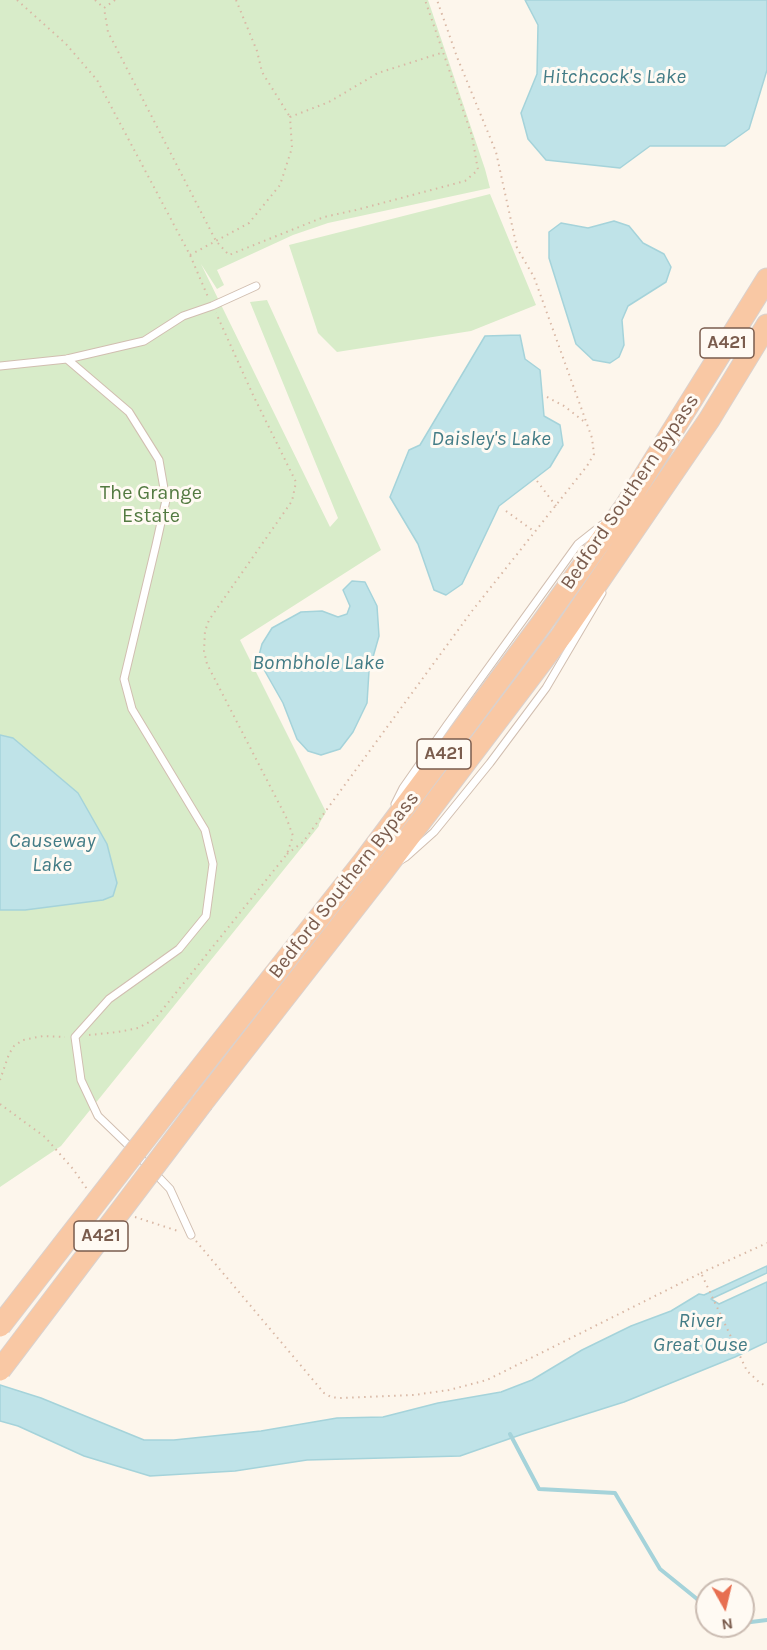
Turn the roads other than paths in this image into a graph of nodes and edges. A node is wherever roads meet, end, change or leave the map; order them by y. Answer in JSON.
{"nodes":[{"id":1,"x":767,"y":279,"type":"edge"},
{"id":2,"x":256,"y":286,"type":"dead end"},
{"id":3,"x":767,"y":325,"type":"edge"},
{"id":4,"x":67,"y":359,"type":"junction"},
{"id":5,"x":0,"y":366,"type":"edge"},
{"id":6,"x":191,"y":1236,"type":"road end"},
{"id":7,"x":0,"y":1326,"type":"edge"},
{"id":8,"x":0,"y":1370,"type":"edge"}],
"edges":[{"from":1,"to":7,"type":"highway","name":"Bedford Southern Bypass","number":"A421","bridge":true},
{"from":2,"to":4,"type":"lane"},
{"from":3,"to":8,"type":"highway","name":"Bedford Southern Bypass","number":"A421","bridge":true},
{"from":4,"to":5,"type":"lane"},
{"from":4,"to":6,"type":"lane"}]}
